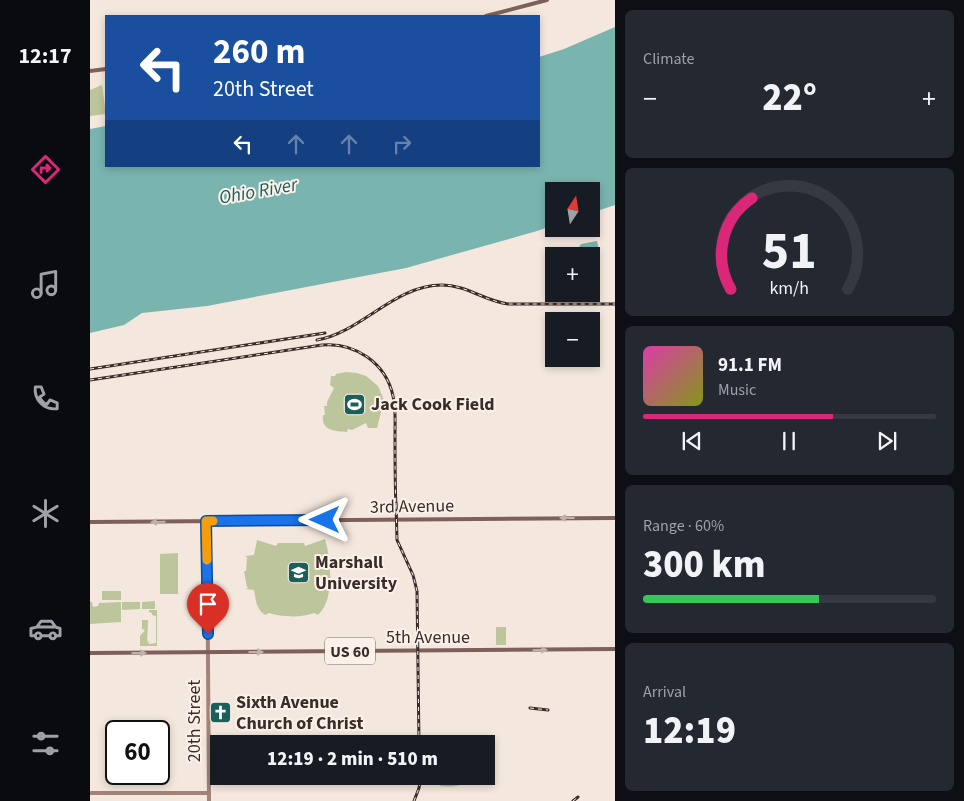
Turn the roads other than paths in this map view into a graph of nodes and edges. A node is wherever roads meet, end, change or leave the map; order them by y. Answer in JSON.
{"nodes":[{"id":1,"x":547,"y":0,"type":"edge"},
{"id":2,"x":490,"y":15,"type":"edge"},
{"id":3,"x":105,"y":69,"type":"edge"},
{"id":4,"x":90,"y":71,"type":"edge"},
{"id":5,"x":615,"y":518,"type":"edge"},
{"id":6,"x":206,"y":521,"type":"junction"},
{"id":7,"x":90,"y":522,"type":"edge"},
{"id":8,"x":615,"y":649,"type":"edge"},
{"id":9,"x":208,"y":653,"type":"junction"},
{"id":10,"x":90,"y":654,"type":"edge"},
{"id":11,"x":90,"y":793,"type":"edge"},
{"id":12,"x":209,"y":793,"type":"junction"},
{"id":13,"x":209,"y":801,"type":"edge"}],
"edges":[{"from":1,"to":2,"type":"main road"},
{"from":3,"to":4,"type":"main road"},
{"from":5,"to":6,"type":"main road","name":"3rd Avenue","one_way":true},
{"from":6,"to":7,"type":"main road","name":"3rd Avenue","one_way":true},
{"from":6,"to":9,"type":"main road","name":"20th Street"},
{"from":9,"to":8,"type":"main road","name":"5th Avenue","number":"US 60","one_way":true},
{"from":10,"to":9,"type":"main road","name":"5th Avenue","number":"US 60","one_way":true},
{"from":9,"to":12,"type":"main road","name":"20th Street"},
{"from":11,"to":12,"type":"main road"},
{"from":12,"to":13,"type":"main road","name":"20th Street"}]}
